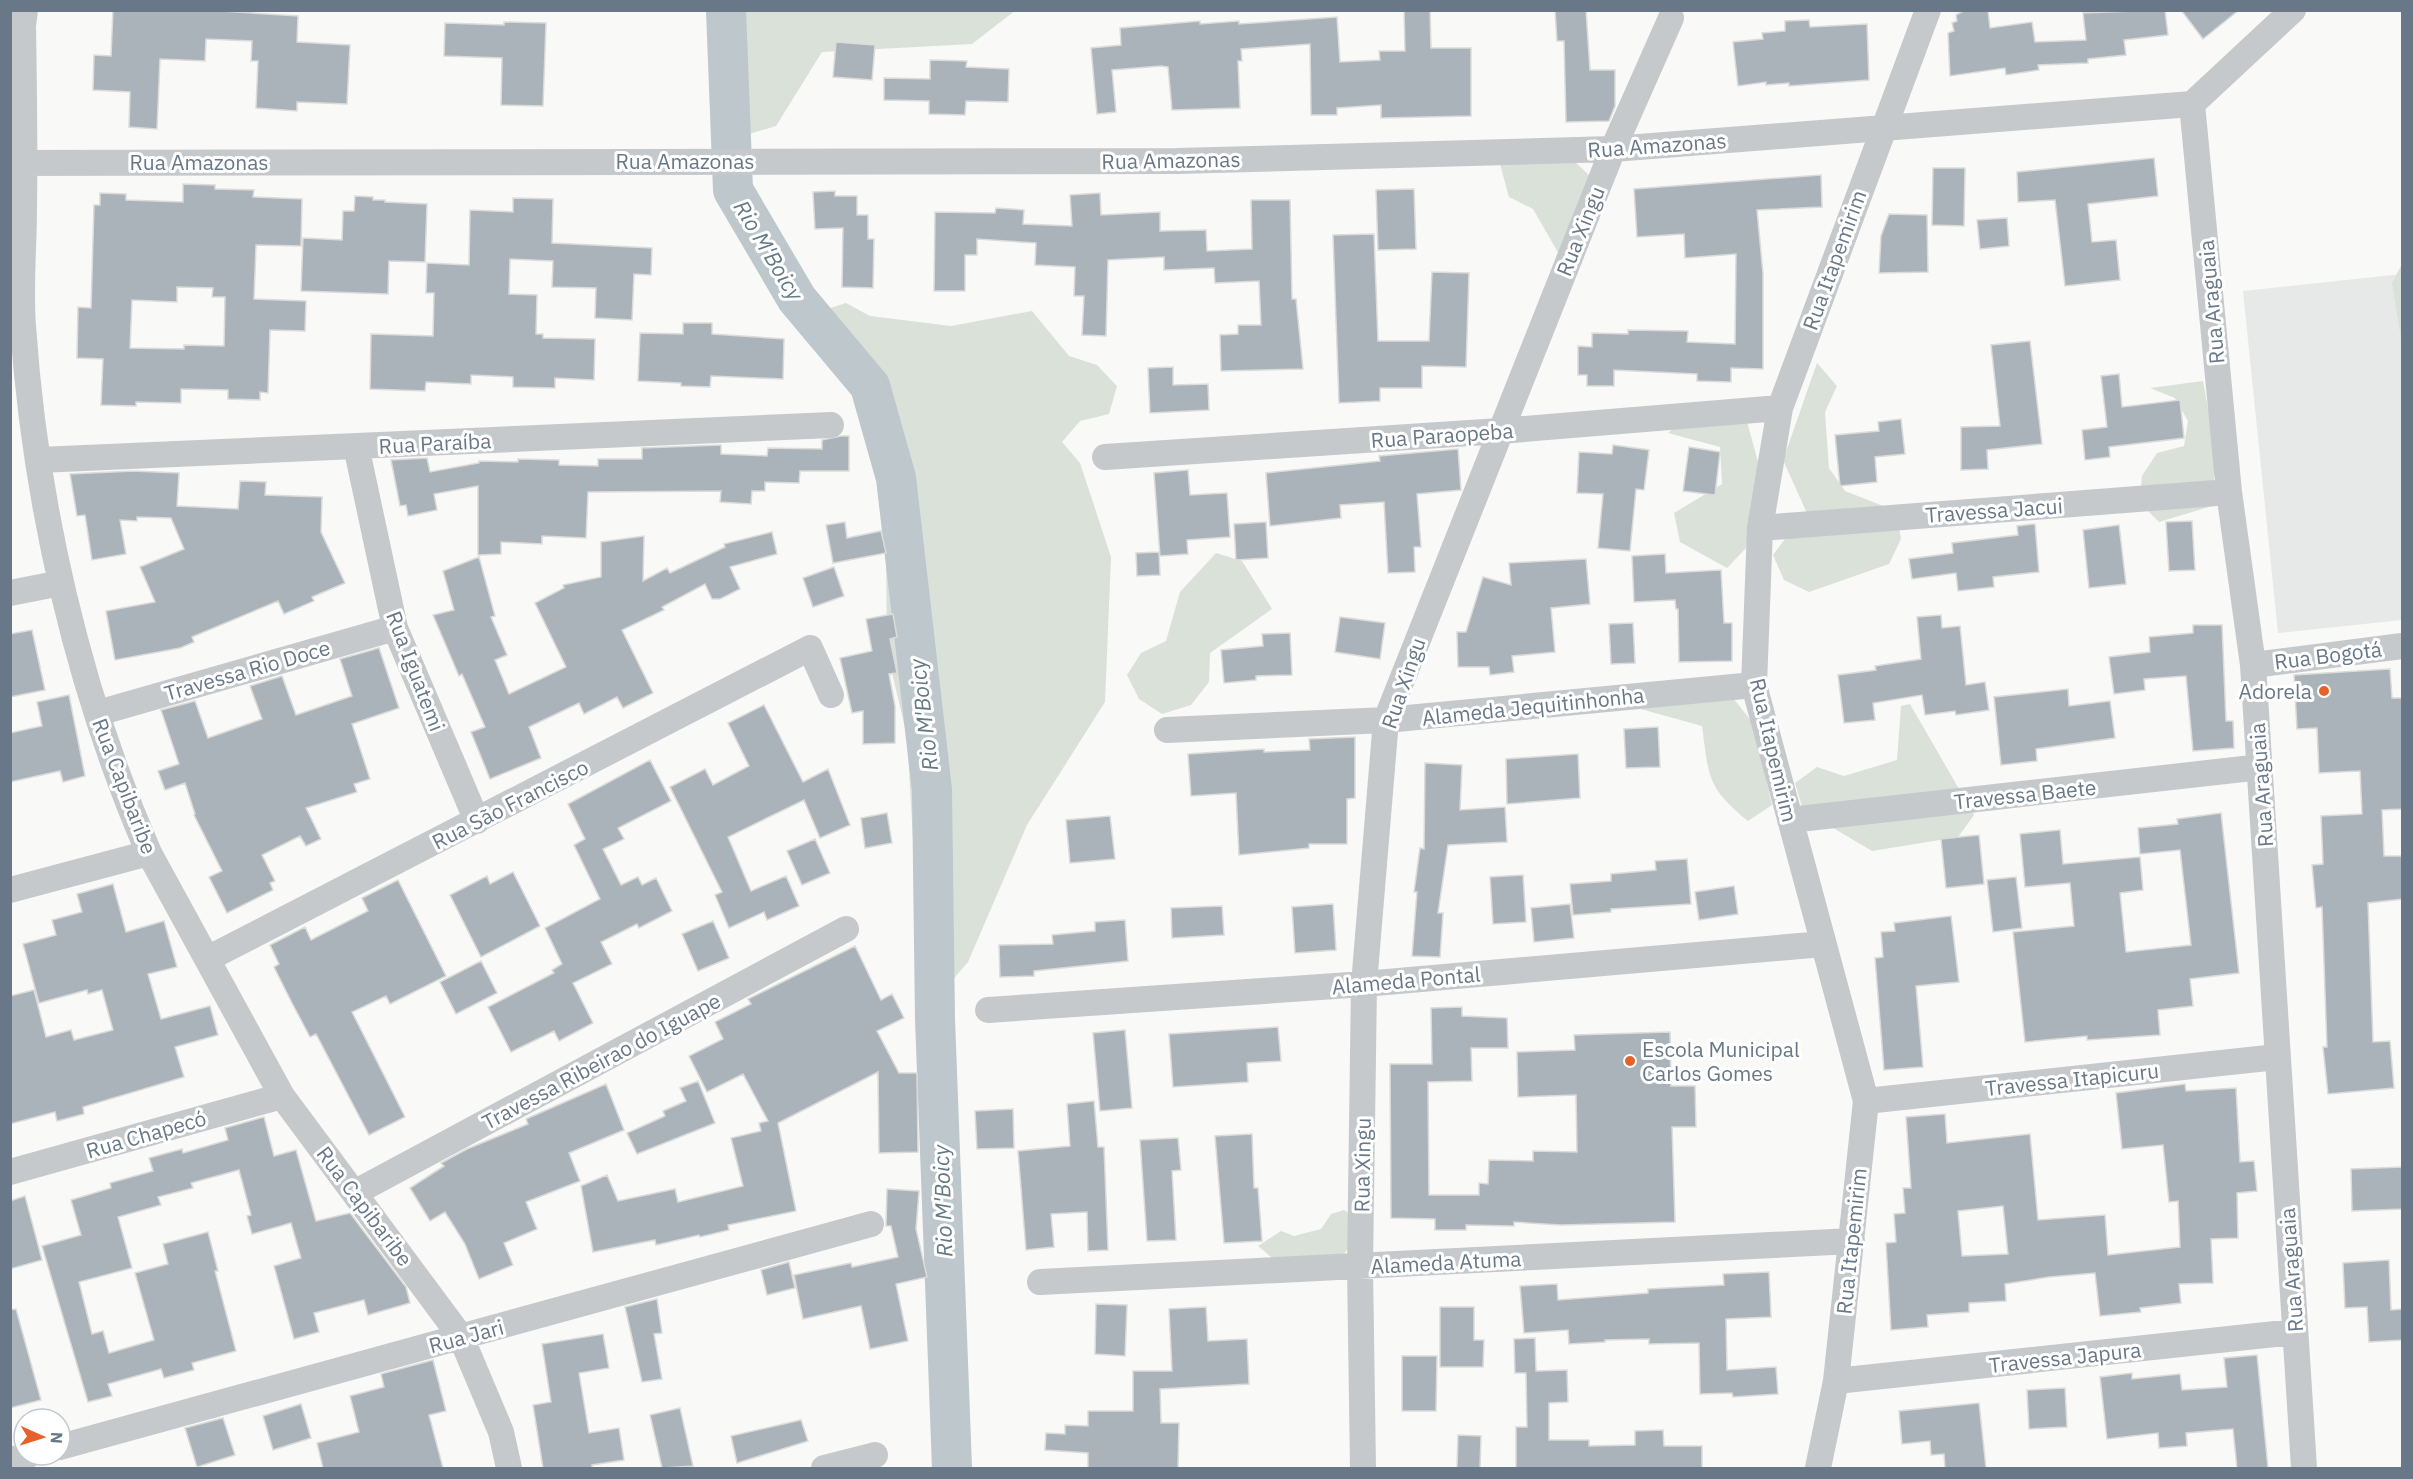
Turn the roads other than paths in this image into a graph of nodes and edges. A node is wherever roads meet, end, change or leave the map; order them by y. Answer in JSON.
{"nodes":[{"id":1,"x":25,"y":10,"type":"edge"},
{"id":2,"x":1928,"y":10,"type":"edge"},
{"id":3,"x":2293,"y":10,"type":"edge"},
{"id":4,"x":1671,"y":18,"type":"dead end"},
{"id":5,"x":2192,"y":104,"type":"junction"},
{"id":6,"x":1883,"y":126,"type":"junction"},
{"id":7,"x":1613,"y":149,"type":"junction"},
{"id":8,"x":18,"y":163,"type":"edge"},
{"id":9,"x":17,"y":324,"type":"edge"},
{"id":10,"x":1780,"y":408,"type":"junction"},
{"id":11,"x":831,"y":425,"type":"dead end"},
{"id":12,"x":1500,"y":431,"type":"junction"},
{"id":13,"x":356,"y":446,"type":"junction"},
{"id":14,"x":1105,"y":458,"type":"dead end"},
{"id":15,"x":39,"y":460,"type":"junction"},
{"id":16,"x":2229,"y":492,"type":"junction"},
{"id":17,"x":1760,"y":528,"type":"junction"},
{"id":18,"x":61,"y":583,"type":"junction"},
{"id":19,"x":10,"y":593,"type":"edge"},
{"id":20,"x":395,"y":628,"type":"junction"},
{"id":21,"x":2403,"y":646,"type":"edge"},
{"id":22,"x":2253,"y":665,"type":"junction"},
{"id":23,"x":1754,"y":685,"type":"junction"},
{"id":24,"x":831,"y":695,"type":"dead end"},
{"id":25,"x":98,"y":713,"type":"junction"},
{"id":26,"x":1386,"y":720,"type":"junction"},
{"id":27,"x":1167,"y":730,"type":"dead end"},
{"id":28,"x":2261,"y":767,"type":"junction"},
{"id":29,"x":1790,"y":820,"type":"junction"},
{"id":30,"x":477,"y":821,"type":"junction"},
{"id":31,"x":149,"y":853,"type":"junction"},
{"id":32,"x":10,"y":890,"type":"edge"},
{"id":33,"x":846,"y":929,"type":"dead end"},
{"id":34,"x":1823,"y":944,"type":"junction"},
{"id":35,"x":209,"y":958,"type":"junction"},
{"id":36,"x":1364,"y":984,"type":"junction"},
{"id":37,"x":988,"y":1010,"type":"dead end"},
{"id":38,"x":2277,"y":1057,"type":"junction"},
{"id":39,"x":282,"y":1096,"type":"junction"},
{"id":40,"x":1866,"y":1101,"type":"junction"},
{"id":41,"x":10,"y":1172,"type":"edge"},
{"id":42,"x":356,"y":1192,"type":"junction"},
{"id":43,"x":871,"y":1224,"type":"dead end"},
{"id":44,"x":1852,"y":1241,"type":"junction"},
{"id":45,"x":1360,"y":1267,"type":"junction"},
{"id":46,"x":1040,"y":1282,"type":"dead end"},
{"id":47,"x":2295,"y":1332,"type":"junction"},
{"id":48,"x":461,"y":1337,"type":"junction"},
{"id":49,"x":1836,"y":1382,"type":"junction"},
{"id":50,"x":72,"y":1444,"type":"edge"},
{"id":51,"x":875,"y":1455,"type":"dead end"},
{"id":52,"x":509,"y":1468,"type":"edge"},
{"id":53,"x":824,"y":1468,"type":"edge"},
{"id":54,"x":1363,"y":1468,"type":"edge"},
{"id":55,"x":1818,"y":1468,"type":"edge"},
{"id":56,"x":2304,"y":1468,"type":"edge"}],
"edges":[{"from":1,"to":8,"type":"street","name":"Rua Capibaribe"},
{"from":2,"to":6,"type":"street","name":"Rua Itapemirim"},
{"from":3,"to":5,"type":"street"},
{"from":4,"to":7,"type":"street","name":"Rua Xingu"},
{"from":5,"to":6,"type":"street","name":"Rua Amazonas"},
{"from":5,"to":16,"type":"street","name":"Rua Araguaia"},
{"from":6,"to":7,"type":"street","name":"Rua Amazonas"},
{"from":6,"to":10,"type":"street","name":"Rua Itapemirim"},
{"from":7,"to":8,"type":"street","name":"Rua Amazonas"},
{"from":7,"to":12,"type":"street","name":"Rua Xingu"},
{"from":8,"to":9,"type":"street","name":"Rua Capibaribe"},
{"from":9,"to":15,"type":"street","name":"Rua Capibaribe"},
{"from":10,"to":12,"type":"street","name":"Rua Paraopeba"},
{"from":10,"to":17,"type":"street","name":"Rua Itapemirim"},
{"from":11,"to":13,"type":"street","name":"Rua Paraíba"},
{"from":12,"to":14,"type":"street","name":"Rua Paraopeba"},
{"from":12,"to":26,"type":"street","name":"Rua Xingu"},
{"from":13,"to":15,"type":"street","name":"Rua Paraíba"},
{"from":13,"to":20,"type":"street","name":"Rua Iguatemi"},
{"from":15,"to":18,"type":"street","name":"Rua Capibaribe"},
{"from":16,"to":17,"type":"street","name":"Travessa Jacui"},
{"from":16,"to":22,"type":"street","name":"Rua Araguaia"},
{"from":17,"to":23,"type":"street","name":"Rua Itapemirim"},
{"from":18,"to":19,"type":"street"},
{"from":18,"to":25,"type":"street","name":"Rua Capibaribe"},
{"from":20,"to":25,"type":"street","name":"Travessa Rio Doce"},
{"from":20,"to":30,"type":"street","name":"Rua Iguatemi"},
{"from":21,"to":22,"type":"street","name":"Rua Bogotá"},
{"from":22,"to":28,"type":"street","name":"Rua Araguaia"},
{"from":23,"to":26,"type":"street","name":"Alameda Jequitinhonha"},
{"from":23,"to":29,"type":"street","name":"Rua Itapemirim"},
{"from":24,"to":30,"type":"street","name":"Rua São Francisco"},
{"from":25,"to":31,"type":"street","name":"Rua Capibaribe"},
{"from":26,"to":27,"type":"street","name":"Alameda Jequitinhonha"},
{"from":26,"to":36,"type":"street","name":"Rua Xingu"},
{"from":28,"to":29,"type":"street","name":"Travessa Baete"},
{"from":28,"to":38,"type":"street","name":"Rua Araguaia"},
{"from":29,"to":34,"type":"street","name":"Rua Itapemirim"},
{"from":30,"to":35,"type":"street","name":"Rua São Francisco"},
{"from":31,"to":32,"type":"street"},
{"from":31,"to":35,"type":"street","name":"Rua Capibaribe"},
{"from":33,"to":42,"type":"street","name":"Travessa Ribeirao do Iguape"},
{"from":34,"to":36,"type":"street","name":"Alameda Pontal"},
{"from":34,"to":40,"type":"street","name":"Rua Itapemirim"},
{"from":35,"to":39,"type":"street","name":"Rua Capibaribe"},
{"from":36,"to":37,"type":"street","name":"Alameda Pontal"},
{"from":36,"to":45,"type":"street","name":"Rua Xingu"},
{"from":38,"to":40,"type":"street","name":"Travessa Itapicuru"},
{"from":38,"to":47,"type":"street","name":"Rua Araguaia"},
{"from":39,"to":41,"type":"street","name":"Rua Chapecó"},
{"from":39,"to":42,"type":"street","name":"Rua Capibaribe"},
{"from":40,"to":44,"type":"street","name":"Rua Itapemirim"},
{"from":42,"to":48,"type":"street","name":"Rua Capibaribe"},
{"from":43,"to":48,"type":"street","name":"Rua Jari"},
{"from":44,"to":45,"type":"street","name":"Alameda Atuma"},
{"from":44,"to":49,"type":"street","name":"Rua Itapemirim"},
{"from":45,"to":46,"type":"street","name":"Alameda Atuma"},
{"from":45,"to":54,"type":"street","name":"Rua Xingu"},
{"from":47,"to":49,"type":"street","name":"Travessa Japura"},
{"from":47,"to":56,"type":"street","name":"Rua Araguaia"},
{"from":48,"to":50,"type":"street","name":"Rua Jari"},
{"from":48,"to":52,"type":"street","name":"Rua Capibaribe"},
{"from":49,"to":55,"type":"street","name":"Rua Itapemirim"},
{"from":51,"to":53,"type":"street"}]}
